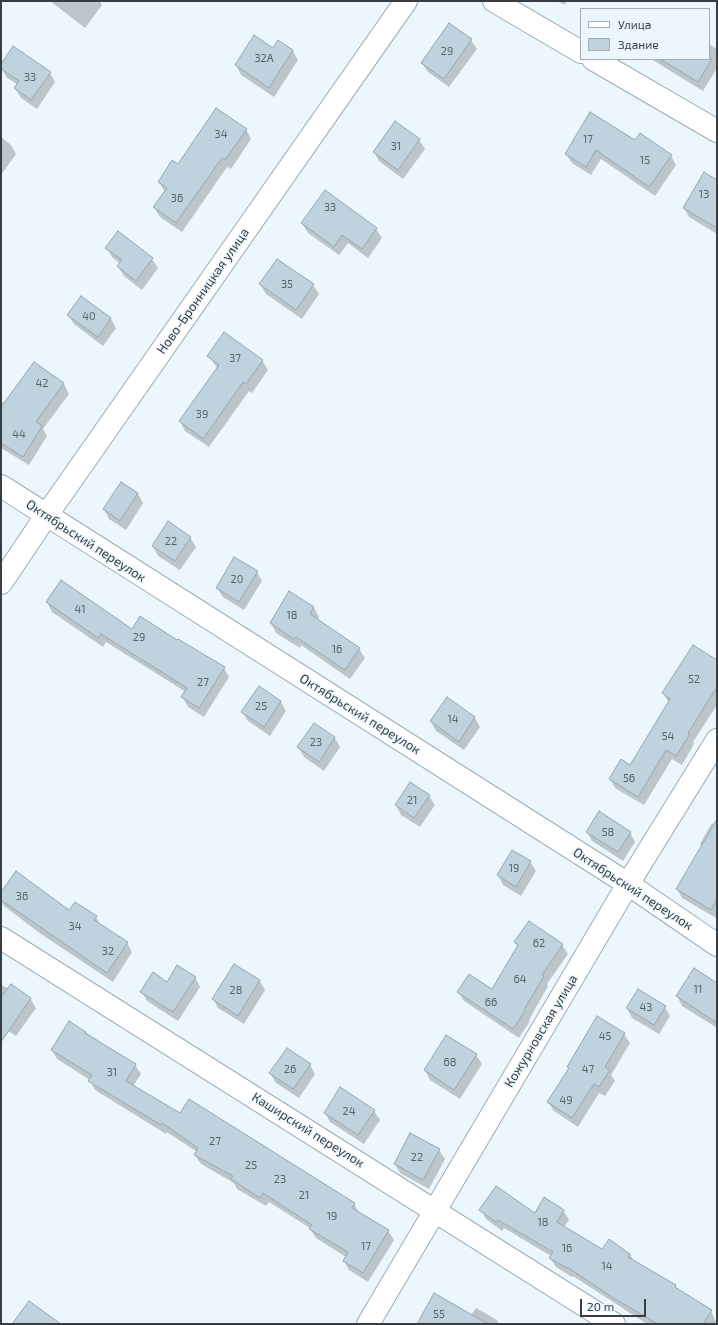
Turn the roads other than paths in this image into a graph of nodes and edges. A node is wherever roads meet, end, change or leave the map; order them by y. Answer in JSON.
{"nodes":[{"id":1,"x":406,"y":1,"type":"edge"},
{"id":2,"x":494,"y":1,"type":"edge"},
{"id":3,"x":580,"y":51,"type":"edge"},
{"id":4,"x":595,"y":60,"type":"edge"},
{"id":5,"x":717,"y":131,"type":"edge"},
{"id":6,"x":1,"y":486,"type":"edge"},
{"id":7,"x":46,"y":516,"type":"junction"},
{"id":8,"x":1,"y":583,"type":"edge"},
{"id":9,"x":717,"y":740,"type":"edge"},
{"id":10,"x":628,"y":884,"type":"junction"},
{"id":11,"x":1,"y":938,"type":"edge"},
{"id":12,"x":717,"y":945,"type":"edge"},
{"id":13,"x":435,"y":1210,"type":"junction"},
{"id":14,"x":368,"y":1324,"type":"edge"},
{"id":15,"x":614,"y":1324,"type":"edge"}],
"edges":[{"from":1,"to":7,"type":"street","name":"Ново-Бронницкая улица"},
{"from":2,"to":3,"type":"street"},
{"from":4,"to":5,"type":"street"},
{"from":6,"to":7,"type":"street","name":"Октябрьский переулок"},
{"from":7,"to":8,"type":"street","name":"Ново-Бронницкая улица"},
{"from":7,"to":10,"type":"street","name":"Октябрьский переулок"},
{"from":9,"to":10,"type":"street","name":"Кожурновская улица"},
{"from":10,"to":12,"type":"street","name":"Октябрьский переулок"},
{"from":10,"to":13,"type":"street","name":"Кожурновская улица"},
{"from":11,"to":13,"type":"street","name":"Каширский переулок"},
{"from":13,"to":14,"type":"street","name":"Кожурновская улица"},
{"from":13,"to":15,"type":"street","name":"Каширский переулок"}]}
